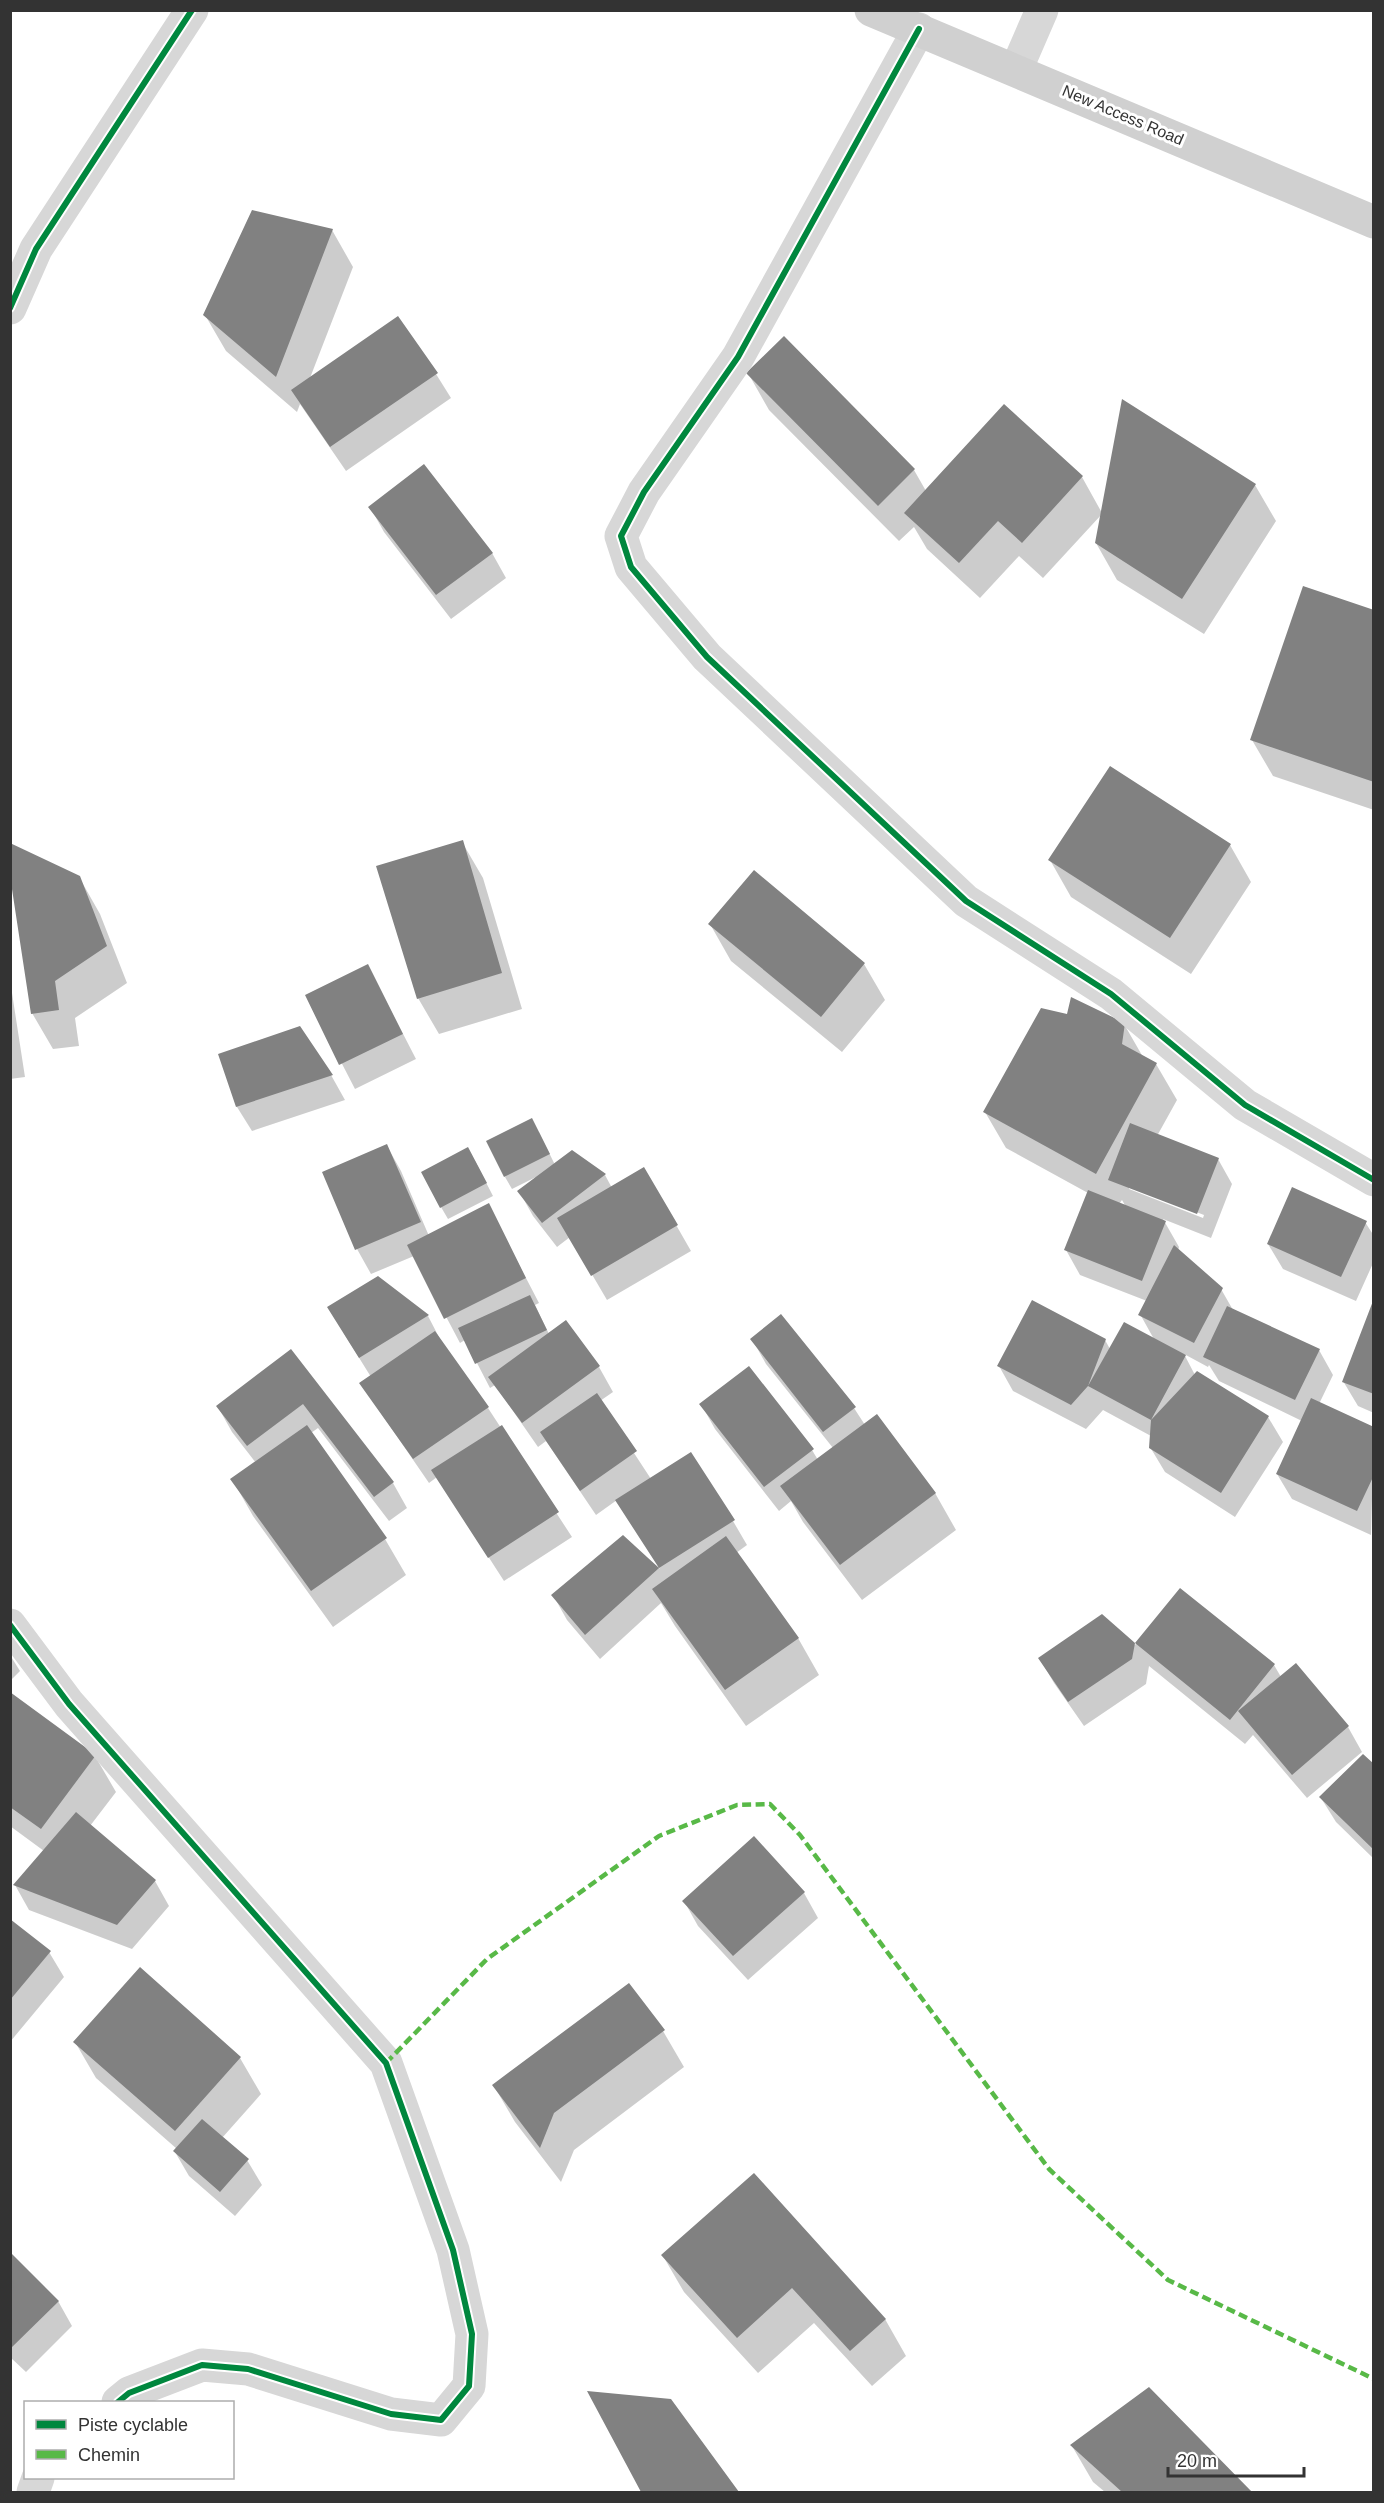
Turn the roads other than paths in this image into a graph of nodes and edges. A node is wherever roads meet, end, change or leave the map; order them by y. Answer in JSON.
{"nodes":[{"id":1,"x":192,"y":10,"type":"edge"},
{"id":2,"x":871,"y":10,"type":"edge"},
{"id":3,"x":1042,"y":10,"type":"edge"},
{"id":4,"x":920,"y":29,"type":"junction"},
{"id":5,"x":1016,"y":70,"type":"junction"},
{"id":6,"x":1374,"y":222,"type":"edge"},
{"id":7,"x":10,"y":308,"type":"edge"},
{"id":8,"x":1374,"y":1180,"type":"edge"},
{"id":9,"x":10,"y":1625,"type":"edge"},
{"id":10,"x":120,"y":2401,"type":"edge"}],
"edges":[{"from":1,"to":7,"type":"street"},
{"from":2,"to":4,"type":"main road","name":"New Access Road"},
{"from":3,"to":5,"type":"street"},
{"from":4,"to":5,"type":"main road","name":"New Access Road"},
{"from":4,"to":8,"type":"street"},
{"from":5,"to":6,"type":"main road","name":"New Access Road"},
{"from":9,"to":10,"type":"street"}]}
